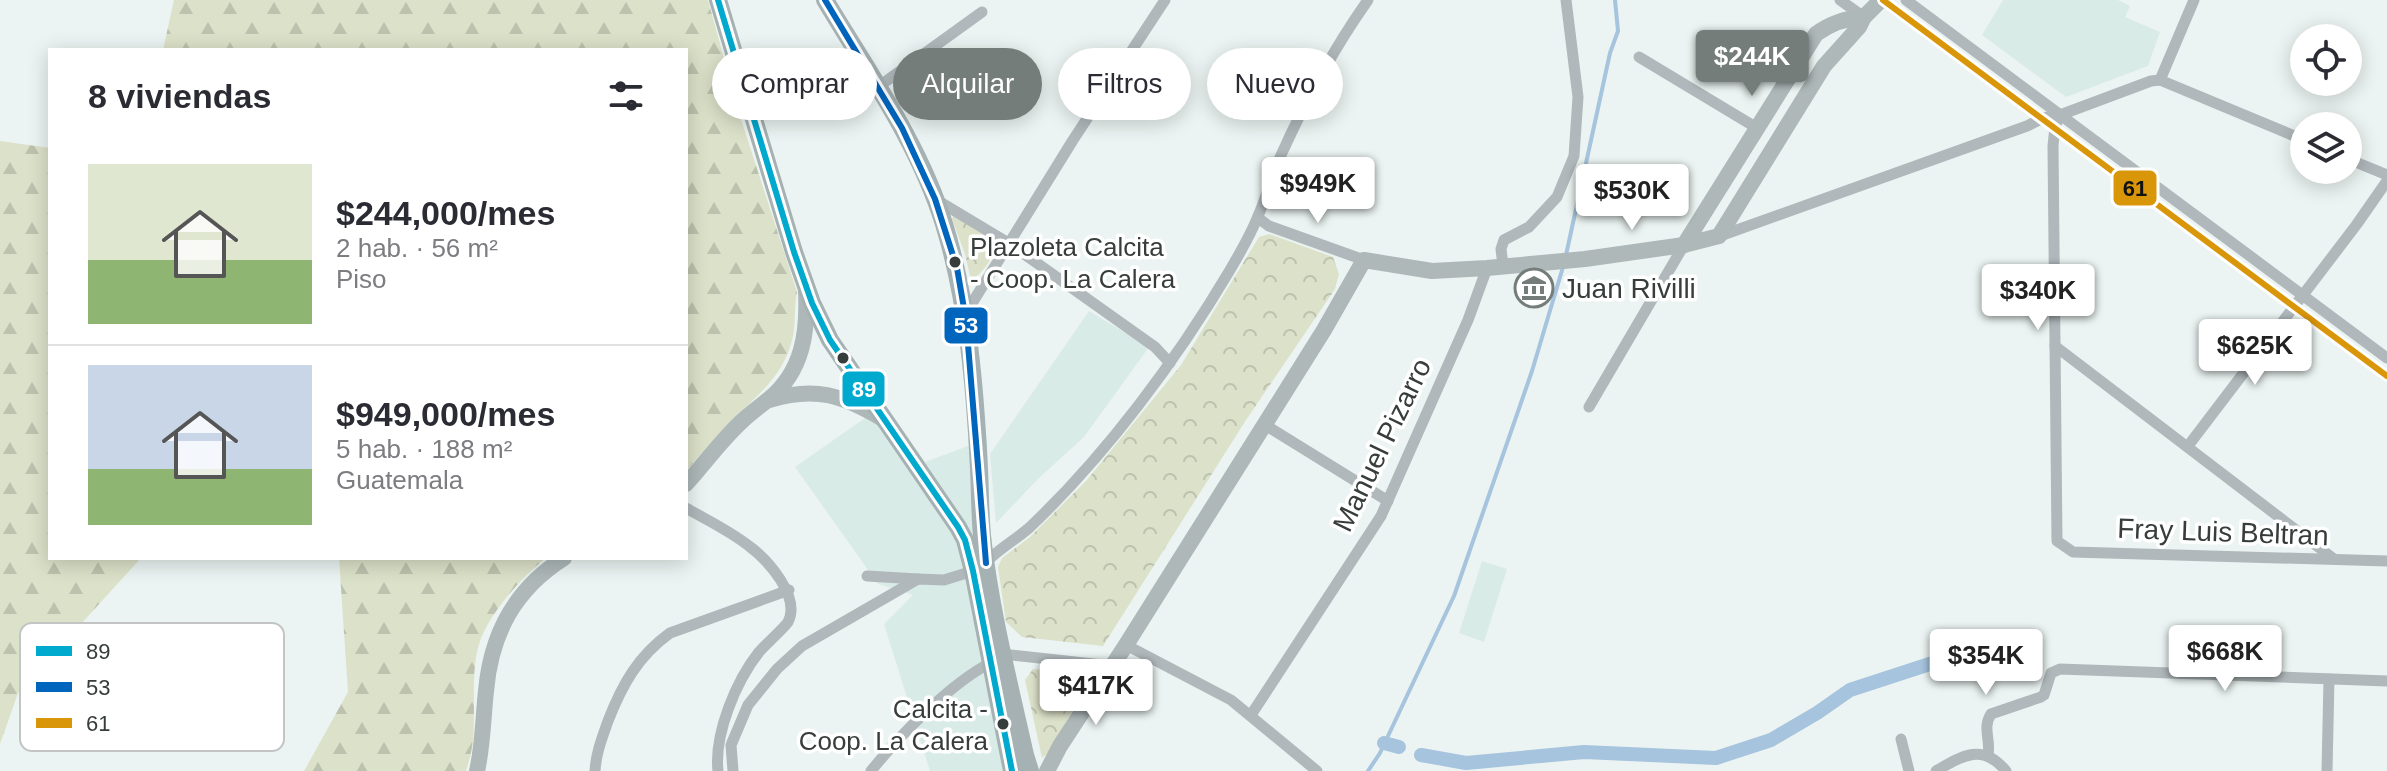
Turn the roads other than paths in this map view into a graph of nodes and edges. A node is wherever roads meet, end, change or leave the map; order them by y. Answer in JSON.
{"nodes":[{"id":1,"x":718,"y":0,"type":"edge"},
{"id":2,"x":825,"y":0,"type":"edge"},
{"id":3,"x":1165,"y":0,"type":"edge"},
{"id":4,"x":1368,"y":0,"type":"edge"},
{"id":5,"x":1558,"y":0,"type":"edge"},
{"id":6,"x":1566,"y":0,"type":"edge"},
{"id":7,"x":1840,"y":0,"type":"edge"},
{"id":8,"x":1882,"y":0,"type":"edge"},
{"id":9,"x":1906,"y":0,"type":"edge"},
{"id":10,"x":2194,"y":0,"type":"edge"},
{"id":11,"x":982,"y":12,"type":"dead end"},
{"id":12,"x":1864,"y":17,"type":"junction"},
{"id":13,"x":1639,"y":57,"type":"dead end"},
{"id":14,"x":2160,"y":80,"type":"junction"},
{"id":15,"x":878,"y":87,"type":"junction"},
{"id":16,"x":2043,"y":118,"type":"junction"},
{"id":17,"x":2058,"y":121,"type":"junction"},
{"id":18,"x":1757,"y":128,"type":"junction"},
{"id":19,"x":2290,"y":134,"type":"edge"},
{"id":20,"x":2362,"y":166,"type":"edge"},
{"id":21,"x":2387,"y":178,"type":"edge"},
{"id":22,"x":935,"y":199,"type":"junction"},
{"id":23,"x":1258,"y":218,"type":"junction"},
{"id":24,"x":1719,"y":236,"type":"junction"},
{"id":25,"x":1010,"y":244,"type":"junction"},
{"id":26,"x":1684,"y":245,"type":"junction"},
{"id":27,"x":1364,"y":260,"type":"junction"},
{"id":28,"x":1495,"y":267,"type":"junction"},
{"id":29,"x":806,"y":289,"type":"junction"},
{"id":30,"x":2303,"y":294,"type":"junction"},
{"id":31,"x":2293,"y":306,"type":"junction"},
{"id":32,"x":966,"y":320,"type":"junction"},
{"id":33,"x":2055,"y":346,"type":"junction"},
{"id":34,"x":2387,"y":358,"type":"edge"},
{"id":35,"x":1170,"y":363,"type":"junction"},
{"id":36,"x":2387,"y":376,"type":"edge"},
{"id":37,"x":767,"y":401,"type":"junction"},
{"id":38,"x":1589,"y":407,"type":"dead end"},
{"id":39,"x":884,"y":419,"type":"junction"},
{"id":40,"x":1265,"y":425,"type":"junction"},
{"id":41,"x":2188,"y":446,"type":"junction"},
{"id":42,"x":688,"y":482,"type":"edge"},
{"id":43,"x":1388,"y":501,"type":"junction"},
{"id":44,"x":688,"y":509,"type":"edge"},
{"id":45,"x":2334,"y":559,"type":"junction"},
{"id":46,"x":561,"y":560,"type":"edge"},
{"id":47,"x":2387,"y":561,"type":"edge"},
{"id":48,"x":980,"y":566,"type":"junction"},
{"id":49,"x":867,"y":576,"type":"dead end"},
{"id":50,"x":918,"y":579,"type":"junction"},
{"id":51,"x":789,"y":590,"type":"junction"},
{"id":52,"x":1126,"y":645,"type":"junction"},
{"id":53,"x":996,"y":659,"type":"junction"},
{"id":54,"x":1112,"y":666,"type":"junction"},
{"id":55,"x":2329,"y":679,"type":"junction"},
{"id":56,"x":2387,"y":681,"type":"edge"},
{"id":57,"x":1251,"y":715,"type":"junction"},
{"id":58,"x":1901,"y":739,"type":"dead end"},
{"id":59,"x":731,"y":755,"type":"junction"},
{"id":60,"x":1988,"y":755,"type":"junction"},
{"id":61,"x":716,"y":756,"type":"junction"},
{"id":62,"x":477,"y":771,"type":"edge"},
{"id":63,"x":595,"y":771,"type":"edge"},
{"id":64,"x":718,"y":771,"type":"edge"},
{"id":65,"x":733,"y":771,"type":"edge"},
{"id":66,"x":871,"y":771,"type":"edge"},
{"id":67,"x":1012,"y":771,"type":"edge"},
{"id":68,"x":1030,"y":771,"type":"edge"},
{"id":69,"x":1047,"y":771,"type":"edge"},
{"id":70,"x":1317,"y":771,"type":"edge"},
{"id":71,"x":1909,"y":771,"type":"edge"},
{"id":72,"x":1936,"y":771,"type":"edge"},
{"id":73,"x":2006,"y":771,"type":"edge"},
{"id":74,"x":2327,"y":771,"type":"edge"}],
"edges":[{"from":1,"to":29,"type":"main road"},
{"from":2,"to":15,"type":"main road"},
{"from":3,"to":25,"type":"street"},
{"from":4,"to":23,"type":"street"},
{"from":5,"to":6,"type":"street"},
{"from":6,"to":28,"type":"street","name":"Manuel Pizarro"},
{"from":7,"to":12,"type":"street"},
{"from":8,"to":12,"type":"street"},
{"from":8,"to":16,"type":"street"},
{"from":9,"to":17,"type":"street"},
{"from":10,"to":14,"type":"street"},
{"from":11,"to":15,"type":"street"},
{"from":12,"to":18,"type":"street"},
{"from":12,"to":24,"type":"street"},
{"from":13,"to":18,"type":"street"},
{"from":14,"to":17,"type":"street"},
{"from":14,"to":19,"type":"street"},
{"from":15,"to":22,"type":"main road"},
{"from":16,"to":17,"type":"street"},
{"from":16,"to":24,"type":"street"},
{"from":17,"to":30,"type":"street"},
{"from":17,"to":31,"type":"street"},
{"from":17,"to":33,"type":"street"},
{"from":18,"to":26,"type":"street"},
{"from":20,"to":21,"type":"street"},
{"from":21,"to":30,"type":"street"},
{"from":22,"to":25,"type":"street"},
{"from":22,"to":32,"type":"main road"},
{"from":23,"to":27,"type":"street"},
{"from":23,"to":35,"type":"street"},
{"from":24,"to":26,"type":"street"},
{"from":25,"to":32,"type":"street"},
{"from":25,"to":35,"type":"street"},
{"from":26,"to":28,"type":"street"},
{"from":26,"to":38,"type":"street"},
{"from":27,"to":28,"type":"street"},
{"from":27,"to":40,"type":"street"},
{"from":28,"to":43,"type":"street","name":"Manuel Pizarro"},
{"from":29,"to":37,"type":"street"},
{"from":29,"to":39,"type":"main road"},
{"from":30,"to":31,"type":"street"},
{"from":30,"to":34,"type":"street"},
{"from":31,"to":36,"type":"street"},
{"from":31,"to":41,"type":"street"},
{"from":32,"to":48,"type":"main road"},
{"from":33,"to":41,"type":"street"},
{"from":33,"to":45,"type":"street","name":"Fray Luis Beltran"},
{"from":35,"to":48,"type":"street"},
{"from":37,"to":39,"type":"street"},
{"from":37,"to":42,"type":"street"},
{"from":39,"to":48,"type":"main road"},
{"from":40,"to":43,"type":"street"},
{"from":40,"to":52,"type":"street"},
{"from":41,"to":45,"type":"street"},
{"from":43,"to":57,"type":"street","name":"Manuel Pizarro"},
{"from":44,"to":51,"type":"street"},
{"from":45,"to":47,"type":"street","name":"Fray Luis Beltran"},
{"from":46,"to":62,"type":"street"},
{"from":48,"to":50,"type":"street"},
{"from":48,"to":53,"type":"main road"},
{"from":49,"to":50,"type":"street"},
{"from":50,"to":59,"type":"street"},
{"from":51,"to":61,"type":"street"},
{"from":51,"to":63,"type":"street"},
{"from":52,"to":54,"type":"street"},
{"from":52,"to":57,"type":"street"},
{"from":53,"to":54,"type":"street"},
{"from":53,"to":66,"type":"street"},
{"from":53,"to":67,"type":"main road"},
{"from":53,"to":68,"type":"main road"},
{"from":54,"to":69,"type":"street"},
{"from":55,"to":56,"type":"street"},
{"from":55,"to":60,"type":"street"},
{"from":55,"to":74,"type":"street"},
{"from":57,"to":70,"type":"street"},
{"from":58,"to":71,"type":"street"},
{"from":59,"to":61,"type":"street"},
{"from":59,"to":65,"type":"street"},
{"from":60,"to":72,"type":"street"},
{"from":60,"to":73,"type":"street"},
{"from":61,"to":64,"type":"street"}]}
